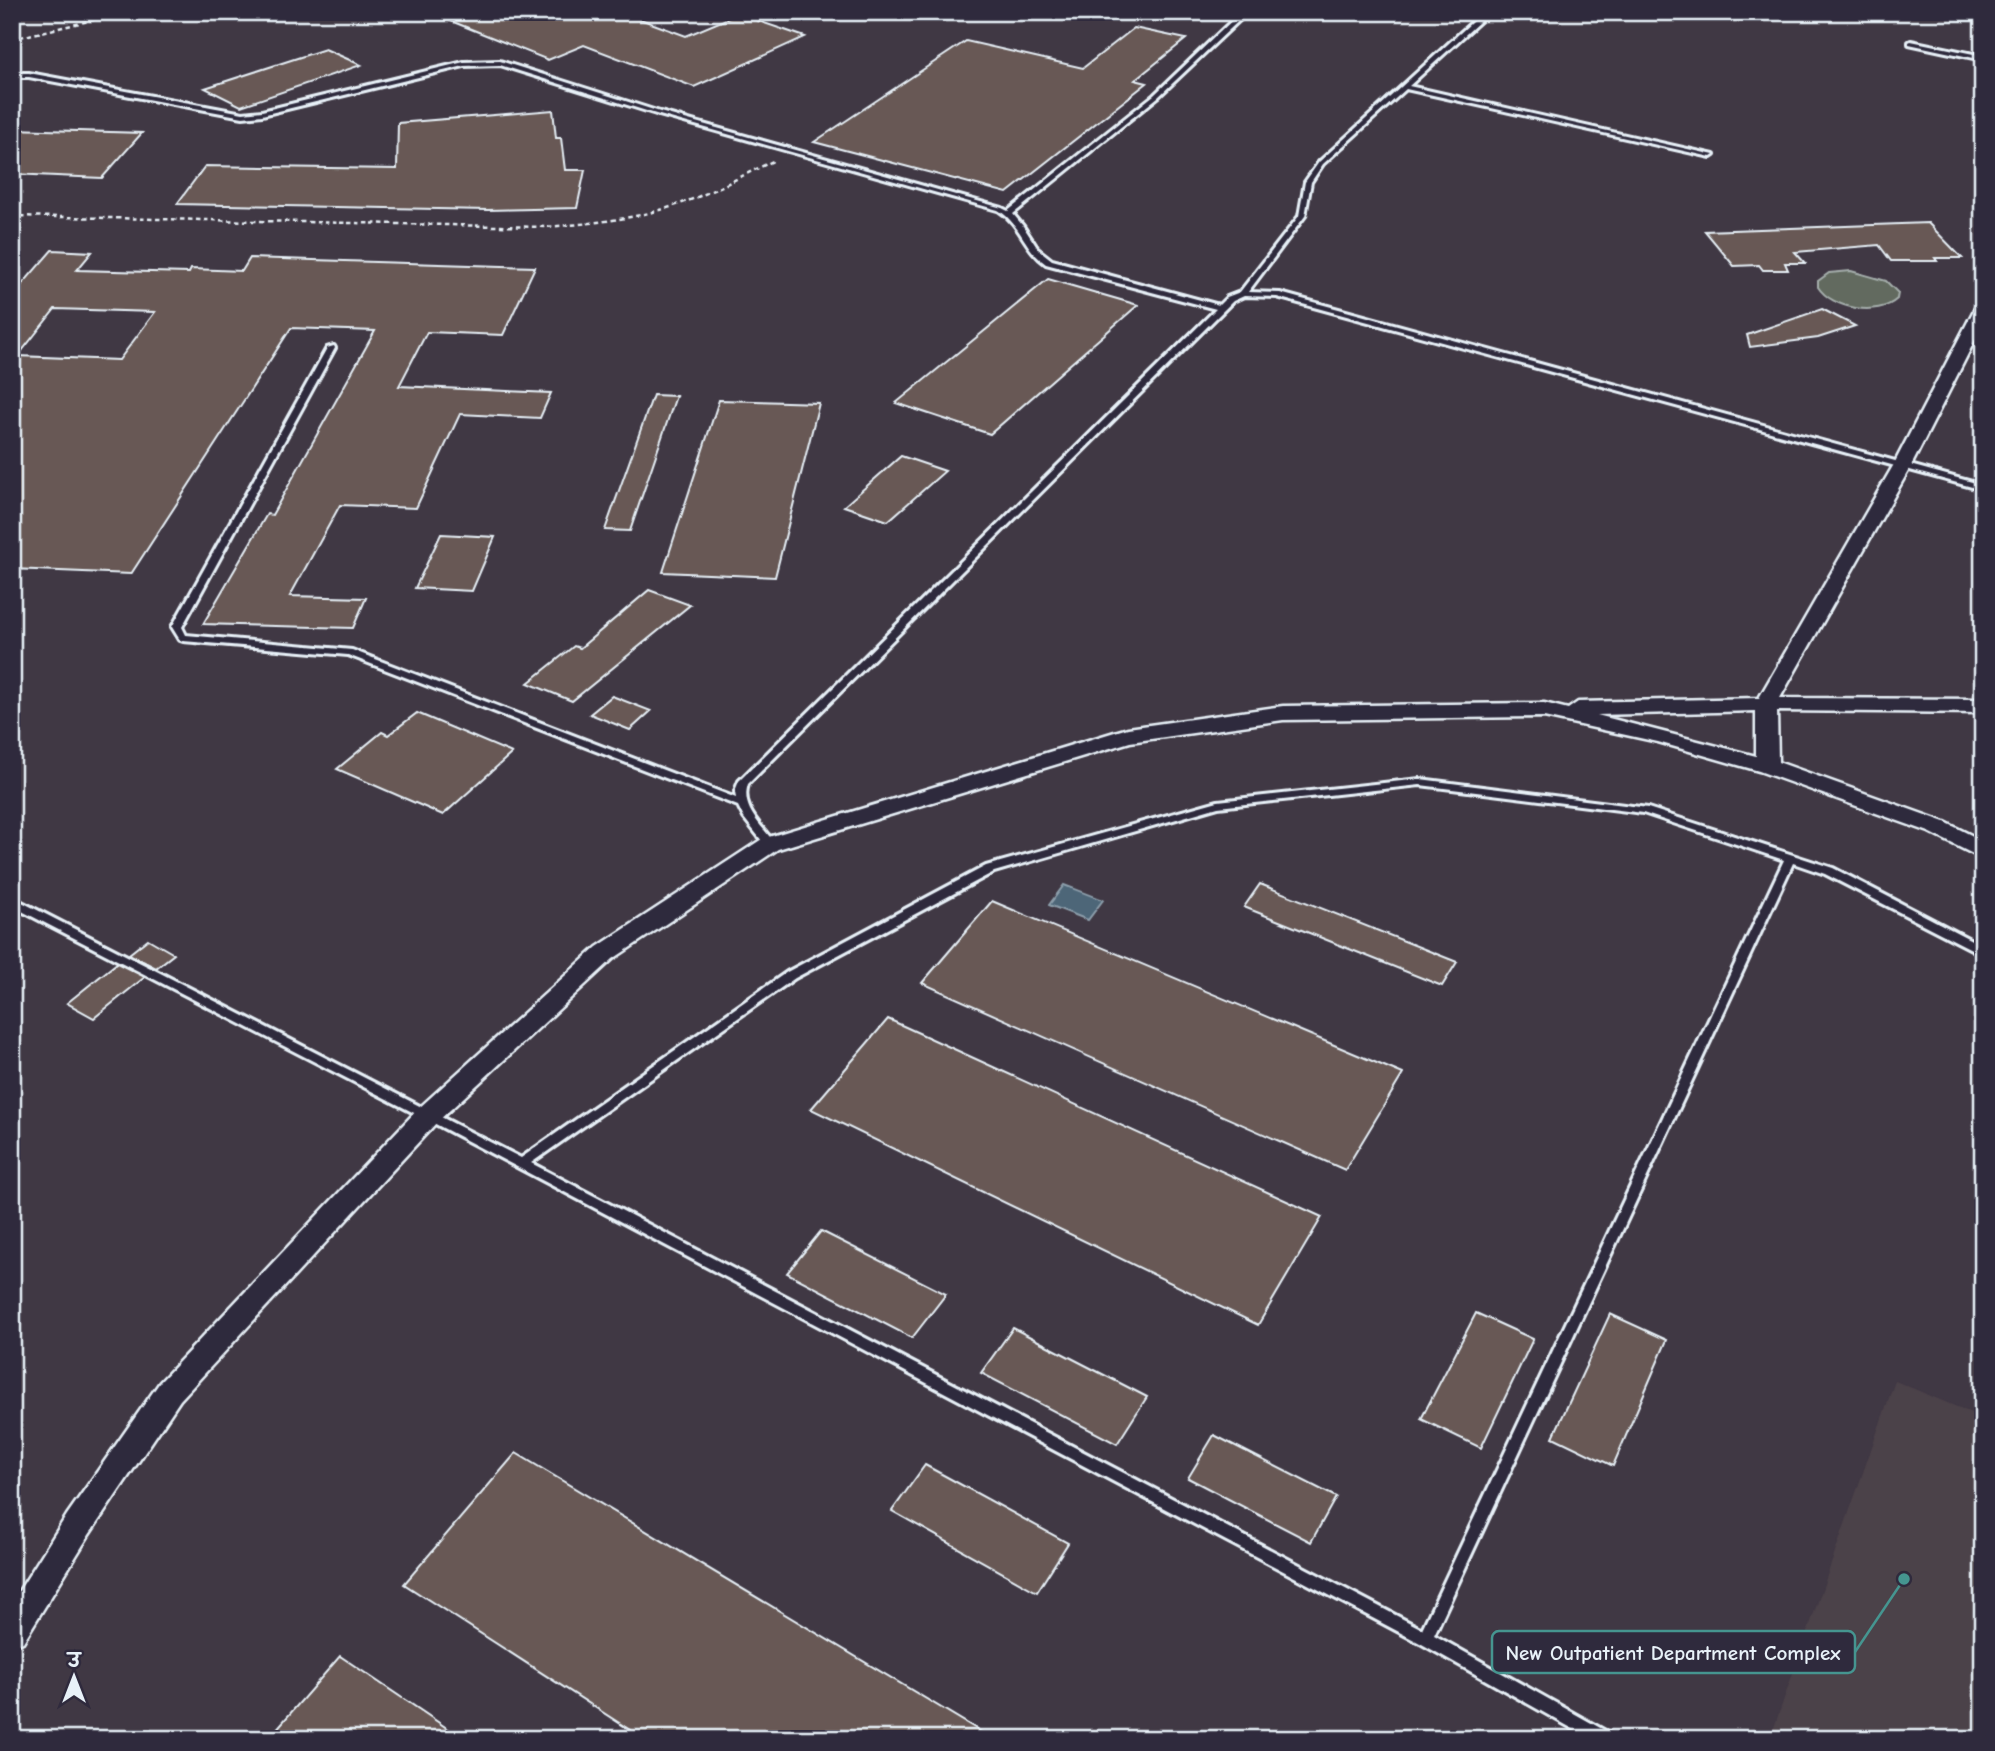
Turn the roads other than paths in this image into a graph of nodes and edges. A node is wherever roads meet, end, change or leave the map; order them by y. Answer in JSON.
{"nodes":[{"id":1,"x":1245,"y":12,"type":"edge"},
{"id":2,"x":1487,"y":12,"type":"edge"},
{"id":3,"x":1911,"y":43,"type":"dead end"},
{"id":4,"x":1983,"y":58,"type":"edge"},
{"id":5,"x":12,"y":75,"type":"edge"},
{"id":6,"x":1406,"y":87,"type":"junction"},
{"id":7,"x":1711,"y":155,"type":"dead end"},
{"id":8,"x":1010,"y":213,"type":"junction"},
{"id":9,"x":1243,"y":294,"type":"junction"},
{"id":10,"x":1220,"y":308,"type":"junction"},
{"id":11,"x":1983,"y":308,"type":"edge"},
{"id":12,"x":331,"y":348,"type":"dead end"},
{"id":13,"x":1902,"y":466,"type":"junction"},
{"id":14,"x":1983,"y":488,"type":"edge"},
{"id":15,"x":1766,"y":704,"type":"junction"},
{"id":16,"x":1983,"y":706,"type":"edge"},
{"id":17,"x":1544,"y":710,"type":"junction"},
{"id":18,"x":1767,"y":766,"type":"junction"},
{"id":19,"x":740,"y":803,"type":"junction"},
{"id":20,"x":770,"y":844,"type":"junction"},
{"id":21,"x":1983,"y":851,"type":"edge"},
{"id":22,"x":1790,"y":858,"type":"junction"},
{"id":23,"x":12,"y":901,"type":"edge"},
{"id":24,"x":1983,"y":951,"type":"edge"},
{"id":25,"x":428,"y":1115,"type":"junction"},
{"id":26,"x":521,"y":1164,"type":"junction"},
{"id":27,"x":12,"y":1630,"type":"edge"},
{"id":28,"x":1425,"y":1637,"type":"junction"},
{"id":29,"x":1605,"y":1739,"type":"edge"}],
"edges":[{"from":1,"to":8,"type":"lane"},
{"from":2,"to":6,"type":"lane"},
{"from":3,"to":4,"type":"lane"},
{"from":5,"to":8,"type":"lane"},
{"from":6,"to":7,"type":"lane"},
{"from":6,"to":9,"type":"lane"},
{"from":8,"to":10,"type":"lane"},
{"from":9,"to":10,"type":"lane"},
{"from":9,"to":13,"type":"lane"},
{"from":10,"to":19,"type":"lane"},
{"from":11,"to":13,"type":"street"},
{"from":12,"to":19,"type":"lane"},
{"from":13,"to":14,"type":"lane"},
{"from":13,"to":15,"type":"street"},
{"from":15,"to":16,"type":"street"},
{"from":15,"to":17,"type":"street"},
{"from":15,"to":18,"type":"street"},
{"from":17,"to":18,"type":"street"},
{"from":17,"to":20,"type":"street"},
{"from":18,"to":21,"type":"street"},
{"from":19,"to":20,"type":"lane"},
{"from":20,"to":25,"type":"street"},
{"from":22,"to":24,"type":"lane"},
{"from":22,"to":26,"type":"lane"},
{"from":22,"to":28,"type":"lane"},
{"from":23,"to":25,"type":"lane"},
{"from":25,"to":26,"type":"lane"},
{"from":25,"to":27,"type":"street"},
{"from":26,"to":28,"type":"lane"},
{"from":28,"to":29,"type":"lane"}]}
